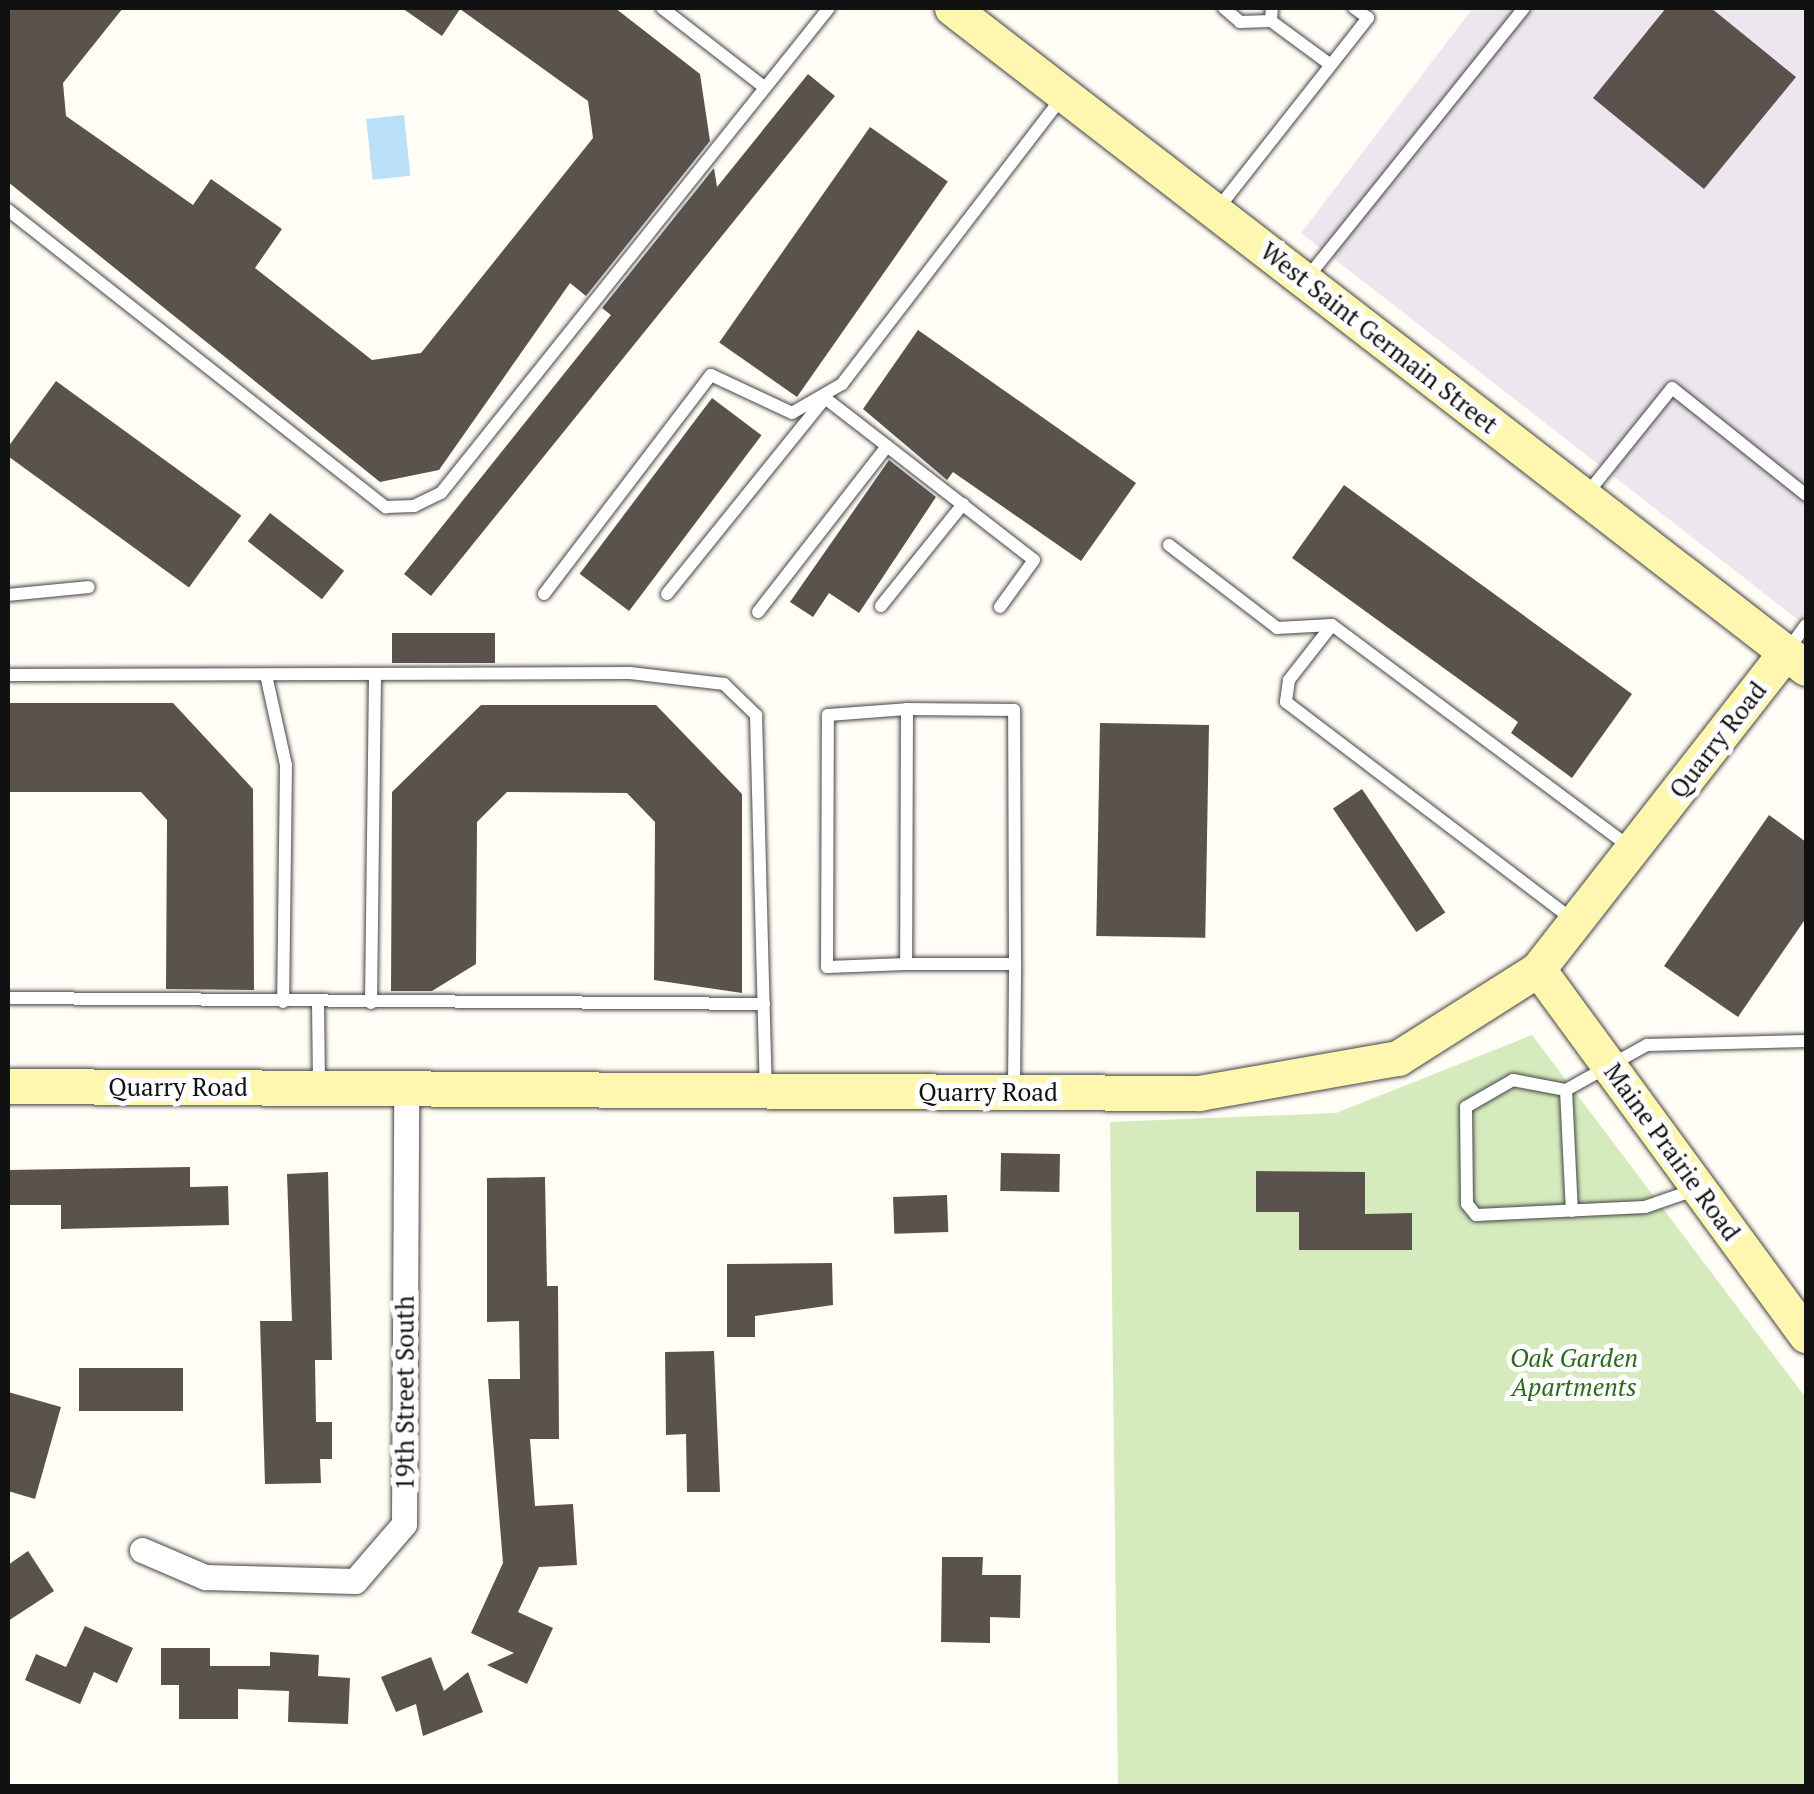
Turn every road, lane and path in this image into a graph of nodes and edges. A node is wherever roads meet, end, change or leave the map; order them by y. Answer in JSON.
{"nodes":[{"id":1,"x":662,"y":8,"type":"edge"},
{"id":2,"x":830,"y":8,"type":"edge"},
{"id":3,"x":952,"y":8,"type":"edge"},
{"id":4,"x":1224,"y":8,"type":"edge"},
{"id":5,"x":1354,"y":8,"type":"edge"},
{"id":6,"x":1524,"y":8,"type":"edge"},
{"id":7,"x":1272,"y":14,"type":"edge"},
{"id":8,"x":987,"y":21,"type":"edge"},
{"id":9,"x":1331,"y":64,"type":"junction"},
{"id":10,"x":765,"y":88,"type":"junction"},
{"id":11,"x":1064,"y":95,"type":"junction"},
{"id":12,"x":8,"y":210,"type":"edge"},
{"id":13,"x":1216,"y":212,"type":"junction"},
{"id":14,"x":1305,"y":280,"type":"junction"},
{"id":15,"x":825,"y":398,"type":"junction"},
{"id":16,"x":887,"y":446,"type":"junction"},
{"id":17,"x":1806,"y":494,"type":"edge"},
{"id":18,"x":1584,"y":497,"type":"junction"},
{"id":19,"x":962,"y":504,"type":"junction"},
{"id":20,"x":1170,"y":544,"type":"dead end"},
{"id":21,"x":89,"y":587,"type":"dead end"},
{"id":22,"x":544,"y":594,"type":"dead end"},
{"id":23,"x":667,"y":594,"type":"dead end"},
{"id":24,"x":8,"y":595,"type":"edge"},
{"id":25,"x":881,"y":606,"type":"dead end"},
{"id":26,"x":1000,"y":607,"type":"dead end"},
{"id":27,"x":758,"y":612,"type":"dead end"},
{"id":28,"x":1332,"y":624,"type":"junction"},
{"id":29,"x":1800,"y":649,"type":"edge"},
{"id":30,"x":266,"y":674,"type":"junction"},
{"id":31,"x":375,"y":674,"type":"junction"},
{"id":32,"x":8,"y":675,"type":"edge"},
{"id":33,"x":907,"y":708,"type":"junction"},
{"id":34,"x":1632,"y":849,"type":"junction"},
{"id":35,"x":1575,"y":922,"type":"junction"},
{"id":36,"x":906,"y":964,"type":"junction"},
{"id":37,"x":1015,"y":964,"type":"junction"},
{"id":38,"x":1538,"y":969,"type":"junction"},
{"id":39,"x":8,"y":998,"type":"edge"},
{"id":40,"x":283,"y":1002,"type":"junction"},
{"id":41,"x":318,"y":1002,"type":"junction"},
{"id":42,"x":371,"y":1003,"type":"junction"},
{"id":43,"x":764,"y":1004,"type":"junction"},
{"id":44,"x":1806,"y":1041,"type":"edge"},
{"id":45,"x":1609,"y":1066,"type":"junction"},
{"id":46,"x":8,"y":1086,"type":"edge"},
{"id":47,"x":319,"y":1088,"type":"junction"},
{"id":48,"x":406,"y":1088,"type":"junction"},
{"id":49,"x":766,"y":1090,"type":"junction"},
{"id":50,"x":1566,"y":1090,"type":"junction"},
{"id":51,"x":1014,"y":1092,"type":"junction"},
{"id":52,"x":1699,"y":1188,"type":"junction"},
{"id":53,"x":1572,"y":1210,"type":"junction"},
{"id":54,"x":1803,"y":1324,"type":"edge"},
{"id":55,"x":142,"y":1550,"type":"dead end"}],
"edges":[{"from":1,"to":10,"type":"lane"},
{"from":2,"to":10,"type":"lane"},
{"from":3,"to":8,"type":"street","name":"West Saint Germain Street"},
{"from":4,"to":7,"type":"lane"},
{"from":5,"to":9,"type":"lane"},
{"from":6,"to":14,"type":"lane"},
{"from":7,"to":9,"type":"lane"},
{"from":8,"to":11,"type":"street","name":"West Saint Germain Street"},
{"from":9,"to":13,"type":"lane"},
{"from":10,"to":12,"type":"lane"},
{"from":11,"to":13,"type":"street","name":"West Saint Germain Street"},
{"from":11,"to":15,"type":"lane"},
{"from":13,"to":14,"type":"street","name":"West Saint Germain Street"},
{"from":14,"to":18,"type":"street","name":"West Saint Germain Street"},
{"from":15,"to":16,"type":"lane"},
{"from":15,"to":22,"type":"lane"},
{"from":15,"to":23,"type":"lane"},
{"from":16,"to":19,"type":"lane"},
{"from":16,"to":27,"type":"lane"},
{"from":17,"to":18,"type":"lane"},
{"from":18,"to":29,"type":"street","name":"West Saint Germain Street"},
{"from":19,"to":25,"type":"lane"},
{"from":19,"to":26,"type":"lane"},
{"from":20,"to":28,"type":"lane"},
{"from":21,"to":24,"type":"lane"},
{"from":28,"to":34,"type":"lane"},
{"from":28,"to":35,"type":"lane"},
{"from":29,"to":34,"type":"street","name":"Quarry Road"},
{"from":30,"to":31,"type":"lane"},
{"from":30,"to":32,"type":"lane"},
{"from":30,"to":40,"type":"lane"},
{"from":31,"to":42,"type":"lane"},
{"from":31,"to":43,"type":"lane"},
{"from":33,"to":36,"type":"lane"},
{"from":33,"to":36,"type":"lane"},
{"from":33,"to":37,"type":"lane"},
{"from":34,"to":35,"type":"street","name":"Quarry Road"},
{"from":35,"to":38,"type":"street","name":"Quarry Road"},
{"from":36,"to":37,"type":"lane"},
{"from":37,"to":51,"type":"lane"},
{"from":38,"to":45,"type":"street","name":"Maine Prairie Road"},
{"from":38,"to":51,"type":"street","name":"Quarry Road"},
{"from":39,"to":40,"type":"lane"},
{"from":40,"to":41,"type":"lane"},
{"from":41,"to":42,"type":"lane"},
{"from":41,"to":47,"type":"lane"},
{"from":42,"to":43,"type":"lane"},
{"from":43,"to":49,"type":"lane"},
{"from":44,"to":45,"type":"lane"},
{"from":45,"to":50,"type":"lane"},
{"from":45,"to":52,"type":"street","name":"Maine Prairie Road"},
{"from":46,"to":47,"type":"street","name":"Quarry Road"},
{"from":47,"to":48,"type":"street","name":"Quarry Road"},
{"from":48,"to":49,"type":"street","name":"Quarry Road"},
{"from":48,"to":55,"type":"street","name":"19th Street South"},
{"from":49,"to":51,"type":"street","name":"Quarry Road"},
{"from":50,"to":53,"type":"lane"},
{"from":50,"to":53,"type":"lane"},
{"from":52,"to":53,"type":"lane"},
{"from":52,"to":54,"type":"street","name":"Maine Prairie Road"}]}
